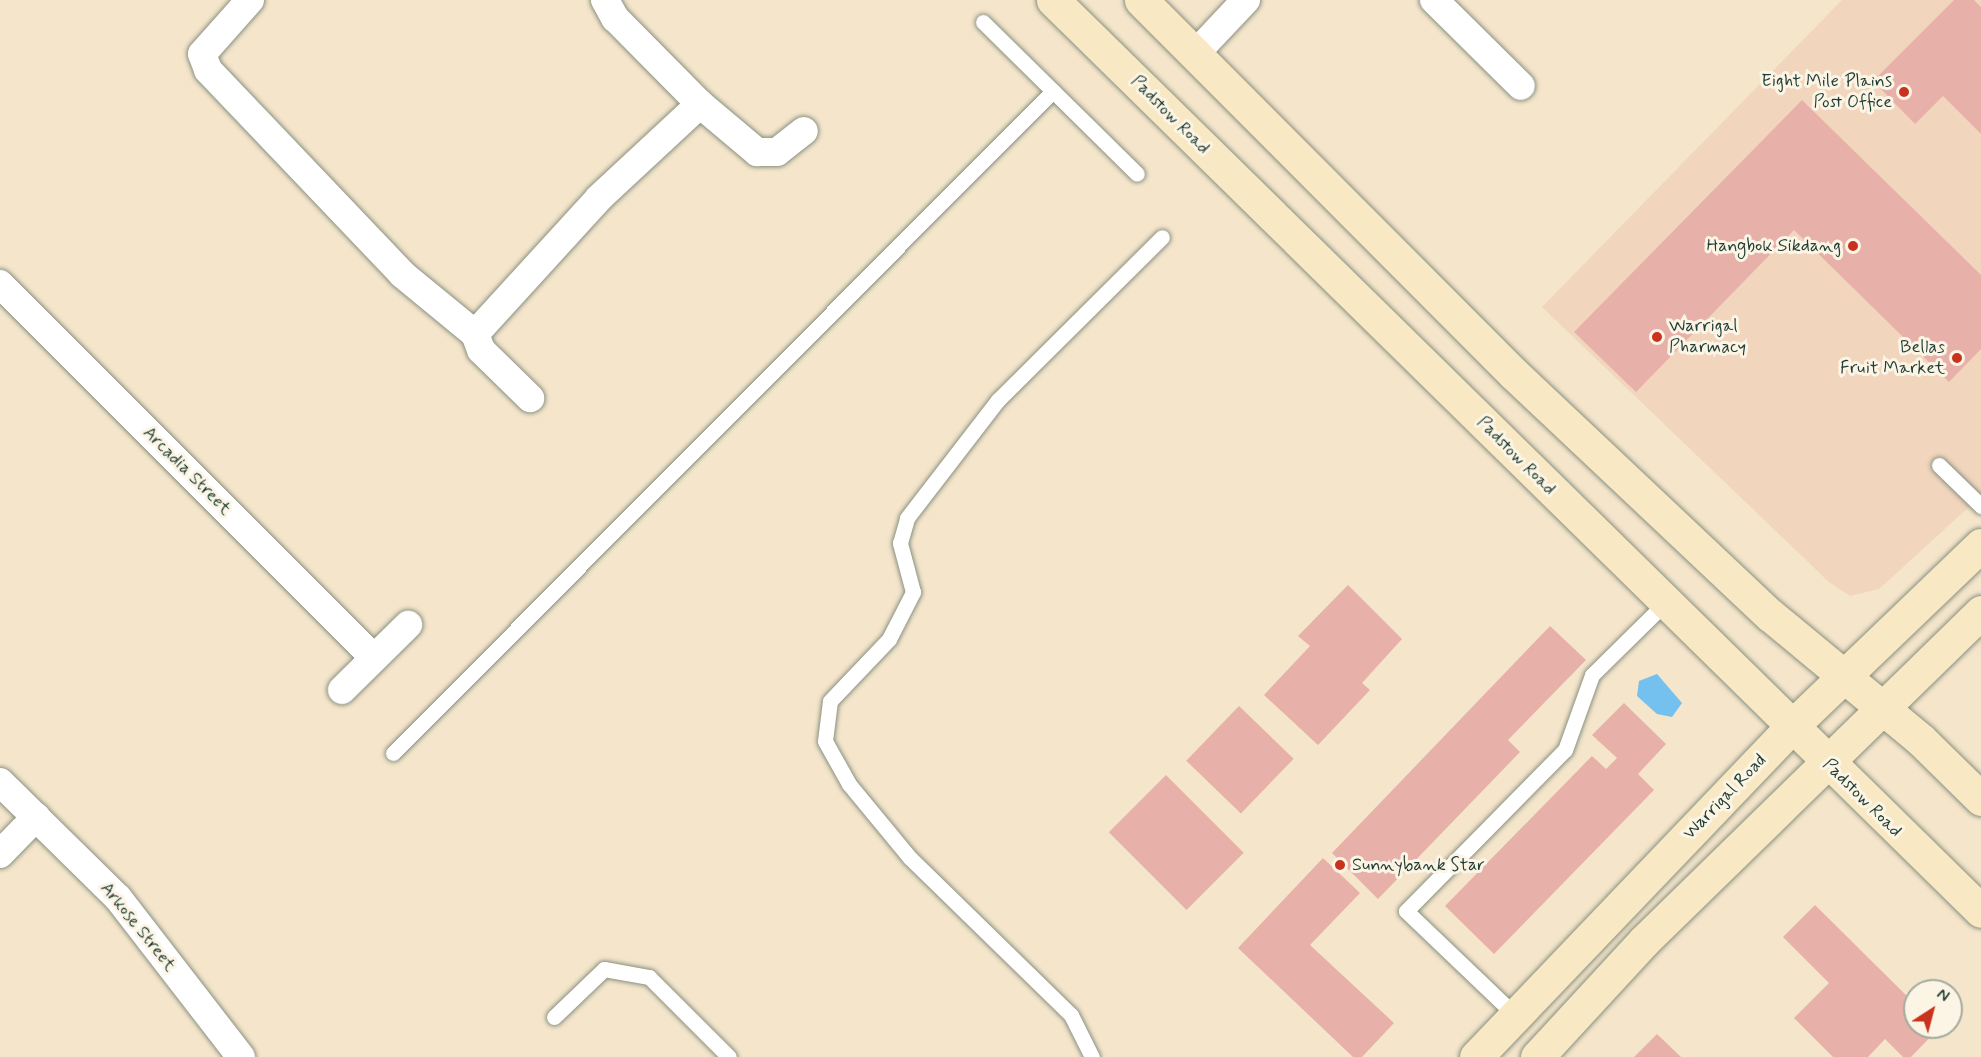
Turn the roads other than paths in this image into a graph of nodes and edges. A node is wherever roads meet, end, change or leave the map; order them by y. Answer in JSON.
{"nodes":[{"id":1,"x":250,"y":0,"type":"edge"},
{"id":2,"x":606,"y":0,"type":"edge"},
{"id":3,"x":1053,"y":0,"type":"edge"},
{"id":4,"x":1141,"y":0,"type":"edge"},
{"id":5,"x":1246,"y":0,"type":"edge"},
{"id":6,"x":1434,"y":0,"type":"edge"},
{"id":7,"x":983,"y":22,"type":"dead end"},
{"id":8,"x":1196,"y":53,"type":"junction"},
{"id":9,"x":1521,"y":86,"type":"dead end"},
{"id":10,"x":1053,"y":91,"type":"junction"},
{"id":11,"x":700,"y":104,"type":"junction"},
{"id":12,"x":804,"y":131,"type":"dead end"},
{"id":13,"x":1137,"y":174,"type":"dead end"},
{"id":14,"x":1162,"y":237,"type":"dead end"},
{"id":15,"x":0,"y":284,"type":"edge"},
{"id":16,"x":475,"y":334,"type":"junction"},
{"id":17,"x":530,"y":398,"type":"dead end"},
{"id":18,"x":1938,"y":465,"type":"dead end"},
{"id":19,"x":1981,"y":506,"type":"edge"},
{"id":20,"x":1981,"y":545,"type":"edge"},
{"id":21,"x":1665,"y":603,"type":"junction"},
{"id":22,"x":1981,"y":612,"type":"edge"},
{"id":23,"x":408,"y":625,"type":"dead end"},
{"id":24,"x":374,"y":658,"type":"junction"},
{"id":25,"x":1844,"y":674,"type":"junction"},
{"id":26,"x":342,"y":690,"type":"dead end"},
{"id":27,"x":1884,"y":707,"type":"junction"},
{"id":28,"x":1791,"y":727,"type":"junction"},
{"id":29,"x":393,"y":753,"type":"dead end"},
{"id":30,"x":1826,"y":763,"type":"junction"},
{"id":31,"x":0,"y":782,"type":"edge"},
{"id":32,"x":1981,"y":799,"type":"edge"},
{"id":33,"x":36,"y":818,"type":"junction"},
{"id":34,"x":0,"y":854,"type":"edge"},
{"id":35,"x":1981,"y":911,"type":"edge"},
{"id":36,"x":1516,"y":1016,"type":"junction"},
{"id":37,"x":554,"y":1017,"type":"dead end"},
{"id":38,"x":241,"y":1057,"type":"edge"},
{"id":39,"x":729,"y":1057,"type":"edge"},
{"id":40,"x":1092,"y":1057,"type":"edge"},
{"id":41,"x":1476,"y":1057,"type":"edge"},
{"id":42,"x":1537,"y":1057,"type":"edge"}],
"edges":[{"from":1,"to":16,"type":"street"},
{"from":2,"to":11,"type":"street"},
{"from":3,"to":21,"type":"main road","name":"Padstow Road"},
{"from":4,"to":8,"type":"main road"},
{"from":5,"to":8,"type":"street"},
{"from":6,"to":9,"type":"street"},
{"from":7,"to":10,"type":"lane"},
{"from":8,"to":25,"type":"main road"},
{"from":10,"to":13,"type":"lane"},
{"from":10,"to":29,"type":"lane"},
{"from":11,"to":12,"type":"street"},
{"from":11,"to":16,"type":"street"},
{"from":14,"to":40,"type":"lane"},
{"from":15,"to":24,"type":"street","name":"Arcadia Street"},
{"from":16,"to":17,"type":"street"},
{"from":18,"to":19,"type":"lane"},
{"from":20,"to":25,"type":"main road","name":"Warrigal Road"},
{"from":21,"to":28,"type":"main road","name":"Padstow Road"},
{"from":21,"to":36,"type":"lane"},
{"from":22,"to":27,"type":"main road"},
{"from":23,"to":24,"type":"street"},
{"from":24,"to":26,"type":"street"},
{"from":25,"to":27,"type":"main road"},
{"from":25,"to":28,"type":"main road","name":"Warrigal Road"},
{"from":27,"to":30,"type":"main road"},
{"from":27,"to":32,"type":"main road"},
{"from":28,"to":30,"type":"main road","name":"Padstow Road"},
{"from":28,"to":36,"type":"main road","name":"Warrigal Road"},
{"from":30,"to":35,"type":"main road","name":"Padstow Road"},
{"from":30,"to":42,"type":"main road"},
{"from":31,"to":33,"type":"street","name":"Arkose Street"},
{"from":33,"to":34,"type":"street"},
{"from":33,"to":38,"type":"street","name":"Arkose Street"},
{"from":36,"to":41,"type":"main road","name":"Warrigal Road"},
{"from":37,"to":39,"type":"lane"}]}
